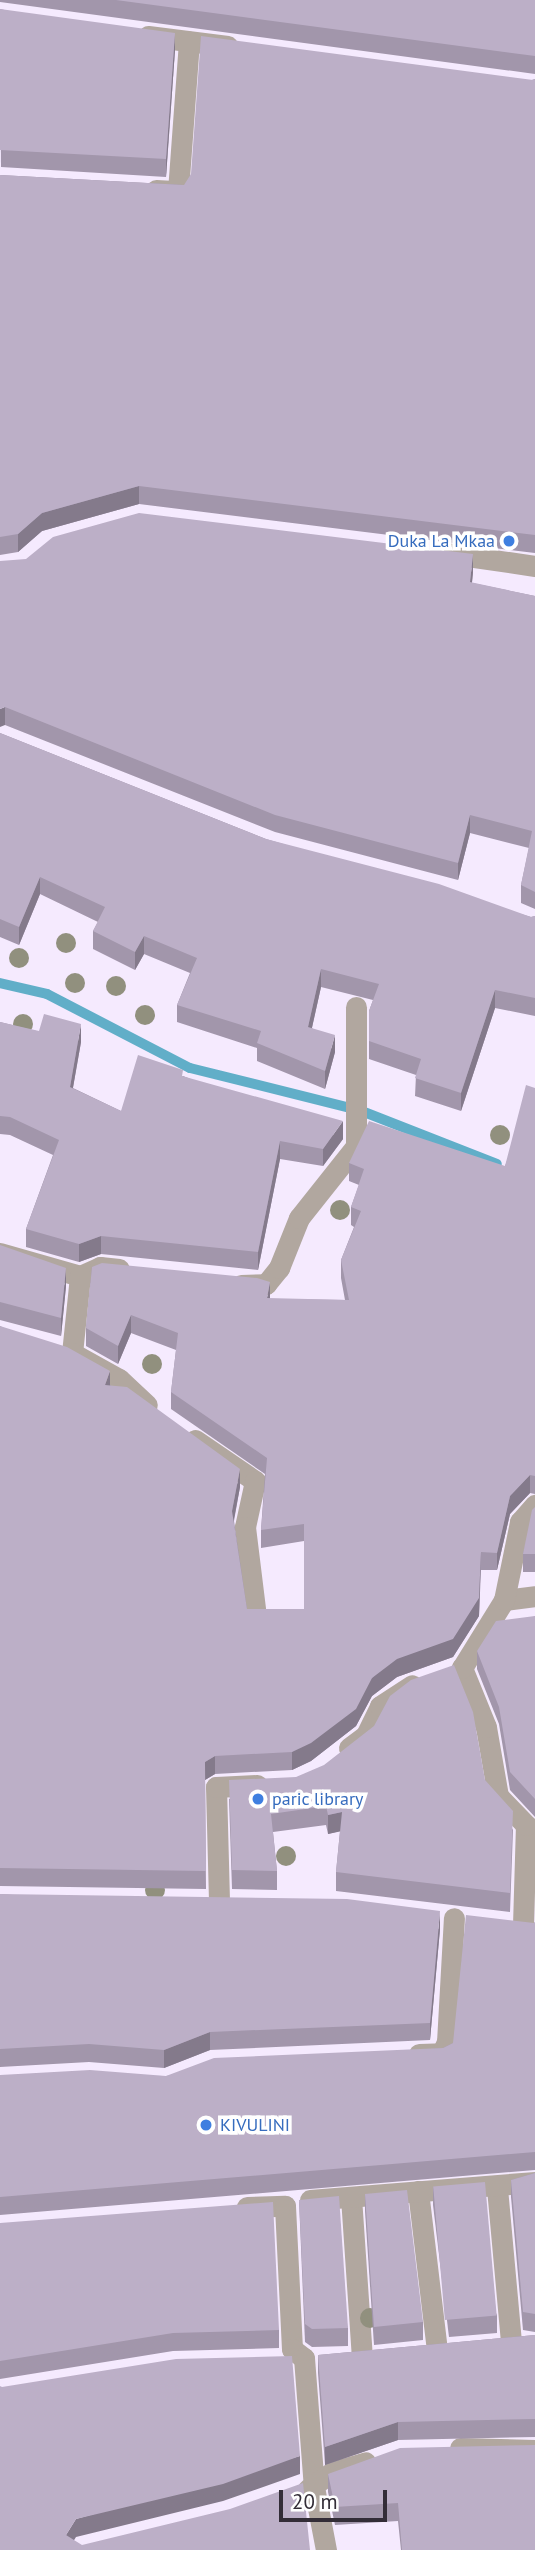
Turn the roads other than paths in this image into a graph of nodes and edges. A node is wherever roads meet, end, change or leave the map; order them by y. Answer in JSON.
{"nodes":[{"id":1,"x":123,"y":33,"type":"edge"},
{"id":2,"x":188,"y":41,"type":"junction"},
{"id":3,"x":244,"y":48,"type":"edge"},
{"id":4,"x":131,"y":189,"type":"edge"},
{"id":5,"x":417,"y":549,"type":"edge"},
{"id":6,"x":535,"y":566,"type":"edge"},
{"id":7,"x":356,"y":1007,"type":"dead end"},
{"id":8,"x":0,"y":1253,"type":"edge"},
{"id":9,"x":138,"y":1271,"type":"edge"},
{"id":10,"x":80,"y":1276,"type":"junction"},
{"id":11,"x":221,"y":1282,"type":"edge"},
{"id":12,"x":49,"y":1347,"type":"edge"},
{"id":13,"x":72,"y":1353,"type":"junction"},
{"id":14,"x":535,"y":1505,"type":"edge"},
{"id":15,"x":535,"y":1596,"type":"edge"},
{"id":16,"x":504,"y":1600,"type":"junction"},
{"id":17,"x":255,"y":1608,"type":"edge"},
{"id":18,"x":462,"y":1668,"type":"junction"},
{"id":19,"x":328,"y":1764,"type":"edge"},
{"id":20,"x":282,"y":1784,"type":"edge"},
{"id":21,"x":196,"y":1900,"type":"edge"},
{"id":22,"x":219,"y":1901,"type":"junction"},
{"id":23,"x":245,"y":1902,"type":"edge"},
{"id":24,"x":428,"y":1914,"type":"edge"},
{"id":25,"x":454,"y":1918,"type":"junction"},
{"id":26,"x":529,"y":1927,"type":"edge"},
{"id":27,"x":393,"y":2053,"type":"edge"},
{"id":28,"x":535,"y":2182,"type":"edge"},
{"id":29,"x":497,"y":2188,"type":"junction"},
{"id":30,"x":418,"y":2191,"type":"junction"},
{"id":31,"x":351,"y":2197,"type":"junction"},
{"id":32,"x":285,"y":2206,"type":"junction"},
{"id":33,"x":221,"y":2208,"type":"edge"},
{"id":34,"x":511,"y":2342,"type":"junction"},
{"id":35,"x":535,"y":2342,"type":"edge"},
{"id":36,"x":486,"y":2345,"type":"edge"},
{"id":37,"x":461,"y":2347,"type":"edge"},
{"id":38,"x":437,"y":2350,"type":"junction"},
{"id":39,"x":412,"y":2353,"type":"edge"},
{"id":40,"x":387,"y":2356,"type":"edge"},
{"id":41,"x":304,"y":2358,"type":"junction"},
{"id":42,"x":274,"y":2359,"type":"edge"},
{"id":43,"x":362,"y":2359,"type":"junction"},
{"id":44,"x":439,"y":2450,"type":"edge"},
{"id":45,"x":535,"y":2450,"type":"edge"},
{"id":46,"x":385,"y":2457,"type":"edge"},
{"id":47,"x":314,"y":2487,"type":"junction"},
{"id":48,"x":289,"y":2495,"type":"edge"},
{"id":49,"x":326,"y":2550,"type":"edge"}],
"edges":[{"from":1,"to":2,"type":"street"},
{"from":2,"to":3,"type":"street"},
{"from":2,"to":4,"type":"street"},
{"from":5,"to":6,"type":"street"},
{"from":7,"to":11,"type":"street"},
{"from":8,"to":10,"type":"street"},
{"from":9,"to":10,"type":"street"},
{"from":10,"to":13,"type":"street"},
{"from":12,"to":13,"type":"street"},
{"from":13,"to":17,"type":"street"},
{"from":14,"to":16,"type":"street"},
{"from":15,"to":16,"type":"street"},
{"from":16,"to":18,"type":"street"},
{"from":18,"to":19,"type":"street"},
{"from":18,"to":26,"type":"street"},
{"from":20,"to":22,"type":"street"},
{"from":21,"to":22,"type":"street"},
{"from":22,"to":23,"type":"street"},
{"from":24,"to":25,"type":"street"},
{"from":25,"to":26,"type":"street"},
{"from":25,"to":27,"type":"street"},
{"from":28,"to":29,"type":"street"},
{"from":29,"to":30,"type":"street"},
{"from":29,"to":34,"type":"street"},
{"from":30,"to":31,"type":"street"},
{"from":30,"to":38,"type":"street"},
{"from":31,"to":32,"type":"street"},
{"from":31,"to":43,"type":"street"},
{"from":32,"to":33,"type":"street"},
{"from":32,"to":41,"type":"street"},
{"from":34,"to":35,"type":"street"},
{"from":34,"to":36,"type":"street"},
{"from":37,"to":38,"type":"street"},
{"from":38,"to":39,"type":"street"},
{"from":40,"to":43,"type":"street"},
{"from":41,"to":42,"type":"street"},
{"from":41,"to":43,"type":"street"},
{"from":41,"to":47,"type":"street"},
{"from":44,"to":45,"type":"street"},
{"from":46,"to":47,"type":"street"},
{"from":47,"to":48,"type":"street"},
{"from":47,"to":49,"type":"street"}]}
